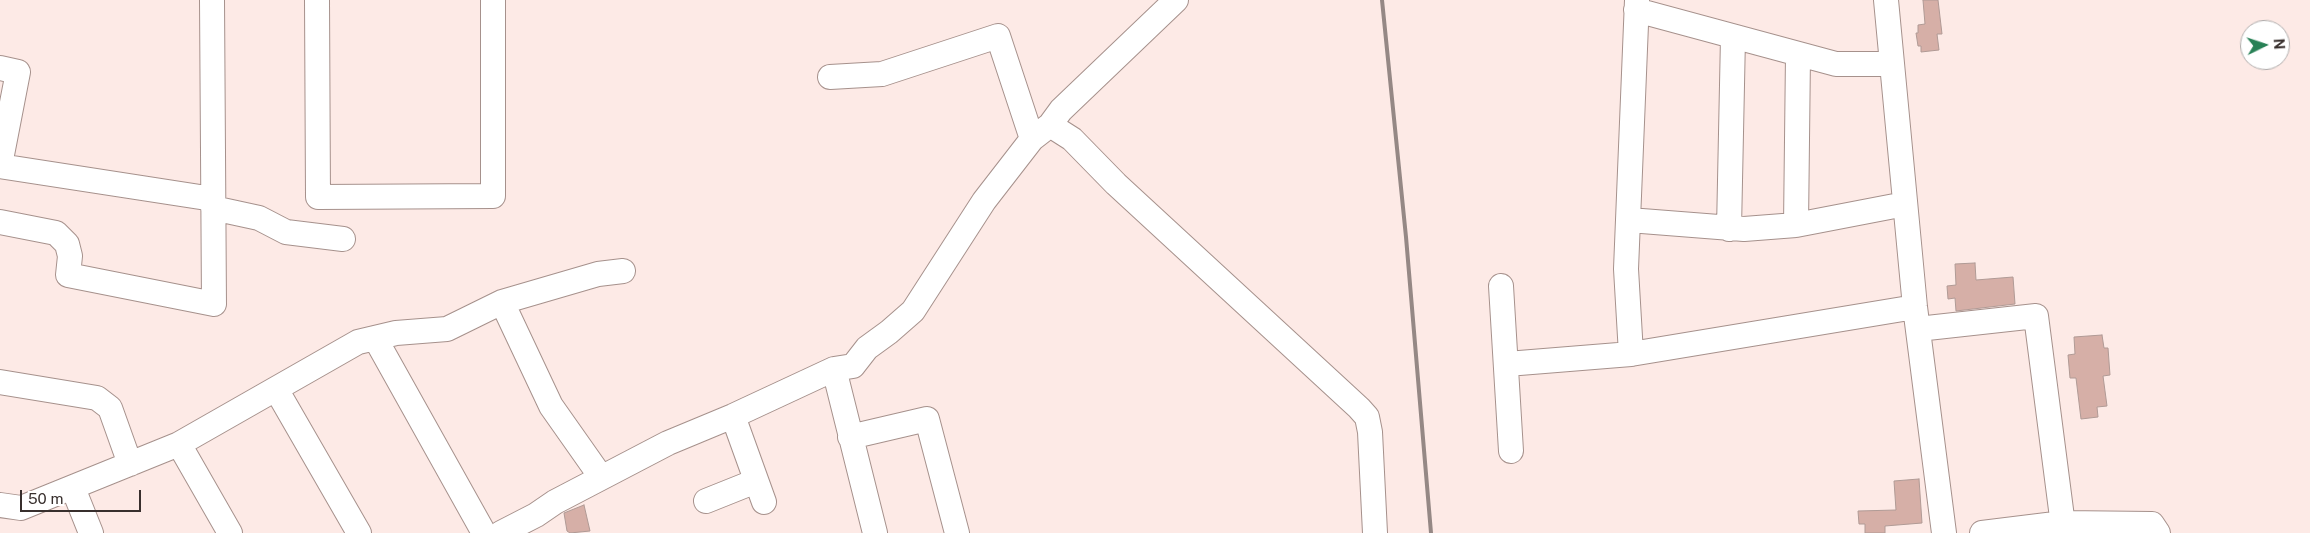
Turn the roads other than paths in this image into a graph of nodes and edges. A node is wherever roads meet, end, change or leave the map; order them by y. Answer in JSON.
{"nodes":[{"id":1,"x":212,"y":0,"type":"edge"},
{"id":2,"x":317,"y":0,"type":"edge"},
{"id":3,"x":493,"y":0,"type":"edge"},
{"id":4,"x":1176,"y":0,"type":"edge"},
{"id":5,"x":1886,"y":0,"type":"edge"},
{"id":6,"x":1636,"y":5,"type":"edge"},
{"id":7,"x":1733,"y":37,"type":"junction"},
{"id":8,"x":1798,"y":55,"type":"junction"},
{"id":9,"x":1892,"y":64,"type":"junction"},
{"id":10,"x":0,"y":68,"type":"edge"},
{"id":11,"x":830,"y":78,"type":"dead end"},
{"id":12,"x":1050,"y":125,"type":"junction"},
{"id":13,"x":1032,"y":139,"type":"junction"},
{"id":14,"x":0,"y":165,"type":"edge"},
{"id":15,"x":213,"y":203,"type":"junction"},
{"id":16,"x":1905,"y":204,"type":"junction"},
{"id":17,"x":1629,"y":220,"type":"junction"},
{"id":18,"x":0,"y":222,"type":"edge"},
{"id":19,"x":1796,"y":225,"type":"junction"},
{"id":20,"x":1729,"y":228,"type":"junction"},
{"id":21,"x":343,"y":239,"type":"dead end"},
{"id":22,"x":623,"y":271,"type":"dead end"},
{"id":23,"x":1501,"y":286,"type":"dead end"},
{"id":24,"x":502,"y":302,"type":"junction"},
{"id":25,"x":1916,"y":318,"type":"junction"},
{"id":26,"x":375,"y":338,"type":"junction"},
{"id":27,"x":1631,"y":354,"type":"junction"},
{"id":28,"x":1507,"y":364,"type":"junction"},
{"id":29,"x":834,"y":369,"type":"junction"},
{"id":30,"x":0,"y":382,"type":"edge"},
{"id":31,"x":276,"y":389,"type":"junction"},
{"id":32,"x":733,"y":416,"type":"junction"},
{"id":33,"x":850,"y":437,"type":"junction"},
{"id":34,"x":179,"y":444,"type":"junction"},
{"id":35,"x":1511,"y":451,"type":"dead end"},
{"id":36,"x":130,"y":464,"type":"junction"},
{"id":37,"x":601,"y":477,"type":"junction"},
{"id":38,"x":73,"y":488,"type":"junction"},
{"id":39,"x":706,"y":501,"type":"dead end"},
{"id":40,"x":0,"y":505,"type":"edge"},
{"id":41,"x":539,"y":524,"type":"edge"},
{"id":42,"x":2064,"y":528,"type":"edge"},
{"id":43,"x":90,"y":533,"type":"edge"},
{"id":44,"x":230,"y":533,"type":"edge"},
{"id":45,"x":359,"y":533,"type":"edge"},
{"id":46,"x":484,"y":533,"type":"edge"},
{"id":47,"x":501,"y":533,"type":"edge"},
{"id":48,"x":875,"y":533,"type":"edge"},
{"id":49,"x":957,"y":533,"type":"edge"},
{"id":50,"x":1375,"y":533,"type":"edge"},
{"id":51,"x":1944,"y":533,"type":"edge"},
{"id":52,"x":1982,"y":533,"type":"edge"},
{"id":53,"x":2158,"y":533,"type":"edge"}],
"edges":[{"from":1,"to":15,"type":"street"},
{"from":2,"to":3,"type":"street"},
{"from":4,"to":12,"type":"street"},
{"from":5,"to":9,"type":"street"},
{"from":6,"to":7,"type":"street"},
{"from":6,"to":17,"type":"street"},
{"from":7,"to":8,"type":"street"},
{"from":7,"to":20,"type":"street"},
{"from":8,"to":9,"type":"street"},
{"from":8,"to":19,"type":"street"},
{"from":9,"to":16,"type":"street"},
{"from":10,"to":14,"type":"street"},
{"from":11,"to":13,"type":"street"},
{"from":12,"to":13,"type":"street"},
{"from":12,"to":50,"type":"street"},
{"from":13,"to":29,"type":"street"},
{"from":14,"to":15,"type":"street"},
{"from":15,"to":18,"type":"street"},
{"from":15,"to":21,"type":"street"},
{"from":16,"to":19,"type":"street"},
{"from":16,"to":25,"type":"street"},
{"from":17,"to":20,"type":"street"},
{"from":17,"to":27,"type":"street"},
{"from":19,"to":20,"type":"street"},
{"from":22,"to":24,"type":"street"},
{"from":23,"to":28,"type":"street"},
{"from":24,"to":26,"type":"street"},
{"from":24,"to":37,"type":"street"},
{"from":25,"to":27,"type":"street"},
{"from":25,"to":42,"type":"street"},
{"from":25,"to":51,"type":"street"},
{"from":26,"to":31,"type":"street"},
{"from":26,"to":46,"type":"street"},
{"from":27,"to":28,"type":"street"},
{"from":28,"to":35,"type":"street"},
{"from":29,"to":32,"type":"street"},
{"from":29,"to":33,"type":"street"},
{"from":30,"to":36,"type":"street"},
{"from":31,"to":34,"type":"street"},
{"from":31,"to":45,"type":"street"},
{"from":32,"to":37,"type":"street"},
{"from":32,"to":39,"type":"street"},
{"from":33,"to":48,"type":"street"},
{"from":33,"to":49,"type":"street"},
{"from":34,"to":36,"type":"street"},
{"from":34,"to":44,"type":"street"},
{"from":36,"to":38,"type":"street"},
{"from":37,"to":41,"type":"street"},
{"from":38,"to":40,"type":"street"},
{"from":38,"to":43,"type":"street"},
{"from":41,"to":47,"type":"street"},
{"from":42,"to":52,"type":"street"},
{"from":42,"to":53,"type":"street"}]}
